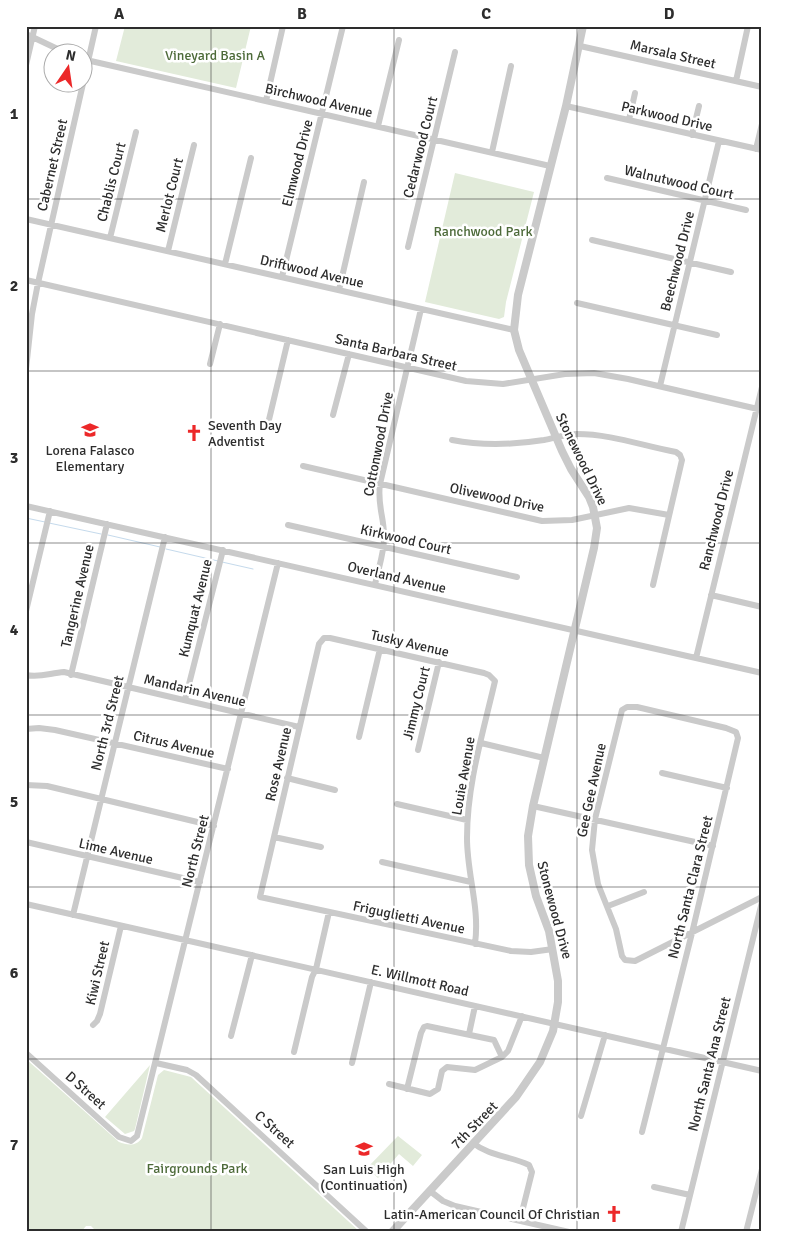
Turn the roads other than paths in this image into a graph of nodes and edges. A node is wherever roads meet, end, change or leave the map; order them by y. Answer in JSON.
{"nodes":[{"id":1,"x":35,"y":26,"type":"edge"},
{"id":2,"x":96,"y":26,"type":"edge"},
{"id":3,"x":283,"y":26,"type":"edge"},
{"id":4,"x":343,"y":26,"type":"edge"},
{"id":5,"x":583,"y":26,"type":"edge"},
{"id":6,"x":748,"y":26,"type":"edge"},
{"id":7,"x":30,"y":35,"type":"edge"},
{"id":8,"x":399,"y":40,"type":"dead end"},
{"id":9,"x":42,"y":42,"type":"edge"},
{"id":10,"x":91,"y":42,"type":"edge"},
{"id":11,"x":580,"y":46,"type":"junction"},
{"id":12,"x":455,"y":52,"type":"dead end"},
{"id":13,"x":92,"y":60,"type":"edge"},
{"id":14,"x":26,"y":65,"type":"edge"},
{"id":15,"x":512,"y":66,"type":"dead end"},
{"id":16,"x":736,"y":82,"type":"junction"},
{"id":17,"x":762,"y":87,"type":"edge"},
{"id":18,"x":79,"y":92,"type":"edge"},
{"id":19,"x":635,"y":93,"type":"dead end"},
{"id":20,"x":266,"y":101,"type":"junction"},
{"id":21,"x":566,"y":106,"type":"junction"},
{"id":22,"x":699,"y":106,"type":"dead end"},
{"id":23,"x":322,"y":114,"type":"junction"},
{"id":24,"x":630,"y":120,"type":"junction"},
{"id":25,"x":762,"y":124,"type":"edge"},
{"id":26,"x":378,"y":126,"type":"junction"},
{"id":27,"x":136,"y":132,"type":"dead end"},
{"id":28,"x":692,"y":135,"type":"junction"},
{"id":29,"x":435,"y":139,"type":"junction"},
{"id":30,"x":720,"y":141,"type":"junction"},
{"id":31,"x":194,"y":145,"type":"dead end"},
{"id":32,"x":759,"y":150,"type":"edge"},
{"id":33,"x":492,"y":152,"type":"junction"},
{"id":34,"x":251,"y":158,"type":"dead end"},
{"id":35,"x":550,"y":166,"type":"junction"},
{"id":36,"x":607,"y":178,"type":"dead end"},
{"id":37,"x":364,"y":182,"type":"dead end"},
{"id":38,"x":705,"y":201,"type":"junction"},
{"id":39,"x":746,"y":210,"type":"dead end"},
{"id":40,"x":26,"y":219,"type":"edge"},
{"id":41,"x":51,"y":224,"type":"junction"},
{"id":42,"x":108,"y":237,"type":"junction"},
{"id":43,"x":592,"y":240,"type":"dead end"},
{"id":44,"x":408,"y":247,"type":"dead end"},
{"id":45,"x":168,"y":251,"type":"junction"},
{"id":46,"x":689,"y":263,"type":"junction"},
{"id":47,"x":225,"y":264,"type":"junction"},
{"id":48,"x":730,"y":272,"type":"dead end"},
{"id":49,"x":282,"y":277,"type":"junction"},
{"id":50,"x":26,"y":280,"type":"edge"},
{"id":51,"x":38,"y":283,"type":"junction"},
{"id":52,"x":339,"y":290,"type":"junction"},
{"id":53,"x":577,"y":303,"type":"dead end"},
{"id":54,"x":422,"y":309,"type":"junction"},
{"id":55,"x":220,"y":324,"type":"junction"},
{"id":56,"x":674,"y":325,"type":"junction"},
{"id":57,"x":514,"y":330,"type":"junction"},
{"id":58,"x":717,"y":335,"type":"dead end"},
{"id":59,"x":288,"y":340,"type":"junction"},
{"id":60,"x":349,"y":354,"type":"junction"},
{"id":61,"x":210,"y":364,"type":"dead end"},
{"id":62,"x":407,"y":367,"type":"junction"},
{"id":63,"x":26,"y":369,"type":"edge"},
{"id":64,"x":532,"y":380,"type":"junction"},
{"id":65,"x":660,"y":386,"type":"junction"},
{"id":66,"x":762,"y":387,"type":"edge"},
{"id":67,"x":759,"y":409,"type":"edge"},
{"id":68,"x":333,"y":415,"type":"dead end"},
{"id":69,"x":267,"y":428,"type":"dead end"},
{"id":70,"x":556,"y":437,"type":"junction"},
{"id":71,"x":452,"y":440,"type":"dead end"},
{"id":72,"x":303,"y":466,"type":"dead end"},
{"id":73,"x":380,"y":484,"type":"junction"},
{"id":74,"x":26,"y":506,"type":"edge"},
{"id":75,"x":50,"y":511,"type":"junction"},
{"id":76,"x":595,"y":514,"type":"junction"},
{"id":77,"x":669,"y":515,"type":"junction"},
{"id":78,"x":107,"y":524,"type":"junction"},
{"id":79,"x":288,"y":525,"type":"dead end"},
{"id":80,"x":165,"y":537,"type":"junction"},
{"id":81,"x":383,"y":547,"type":"junction"},
{"id":82,"x":223,"y":550,"type":"junction"},
{"id":83,"x":278,"y":563,"type":"junction"},
{"id":84,"x":517,"y":577,"type":"dead end"},
{"id":85,"x":375,"y":585,"type":"junction"},
{"id":86,"x":653,"y":585,"type":"dead end"},
{"id":87,"x":711,"y":595,"type":"junction"},
{"id":88,"x":762,"y":607,"type":"edge"},
{"id":89,"x":26,"y":611,"type":"edge"},
{"id":90,"x":574,"y":631,"type":"junction"},
{"id":91,"x":324,"y":638,"type":"joint"},
{"id":92,"x":380,"y":649,"type":"junction"},
{"id":93,"x":696,"y":658,"type":"junction"},
{"id":94,"x":439,"y":662,"type":"junction"},
{"id":95,"x":489,"y":674,"type":"joint"},
{"id":96,"x":762,"y":674,"type":"edge"},
{"id":97,"x":26,"y":675,"type":"edge"},
{"id":98,"x":71,"y":675,"type":"junction"},
{"id":99,"x":128,"y":688,"type":"junction"},
{"id":100,"x":185,"y":700,"type":"junction"},
{"id":101,"x":242,"y":713,"type":"junction"},
{"id":102,"x":299,"y":727,"type":"junction"},
{"id":103,"x":26,"y":729,"type":"edge"},
{"id":104,"x":736,"y":732,"type":"joint"},
{"id":105,"x":359,"y":737,"type":"dead end"},
{"id":106,"x":481,"y":743,"type":"junction"},
{"id":107,"x":114,"y":744,"type":"junction"},
{"id":108,"x":418,"y":750,"type":"dead end"},
{"id":109,"x":544,"y":758,"type":"junction"},
{"id":110,"x":228,"y":769,"type":"junction"},
{"id":111,"x":662,"y":773,"type":"dead end"},
{"id":112,"x":287,"y":778,"type":"junction"},
{"id":113,"x":26,"y":785,"type":"edge"},
{"id":114,"x":727,"y":788,"type":"junction"},
{"id":115,"x":334,"y":790,"type":"dead end"},
{"id":116,"x":101,"y":800,"type":"junction"},
{"id":117,"x":397,"y":804,"type":"dead end"},
{"id":118,"x":533,"y":806,"type":"junction"},
{"id":119,"x":467,"y":820,"type":"junction"},
{"id":120,"x":595,"y":820,"type":"junction"},
{"id":121,"x":214,"y":826,"type":"junction"},
{"id":122,"x":274,"y":837,"type":"junction"},
{"id":123,"x":26,"y":842,"type":"edge"},
{"id":124,"x":713,"y":846,"type":"junction"},
{"id":125,"x":321,"y":847,"type":"dead end"},
{"id":126,"x":87,"y":856,"type":"junction"},
{"id":127,"x":382,"y":862,"type":"dead end"},
{"id":128,"x":200,"y":882,"type":"junction"},
{"id":129,"x":471,"y":882,"type":"junction"},
{"id":130,"x":644,"y":892,"type":"dead end"},
{"id":131,"x":260,"y":896,"type":"joint"},
{"id":132,"x":762,"y":897,"type":"edge"},
{"id":133,"x":762,"y":902,"type":"edge"},
{"id":134,"x":26,"y":904,"type":"edge"},
{"id":135,"x":608,"y":906,"type":"junction"},
{"id":136,"x":329,"y":912,"type":"junction"},
{"id":137,"x":73,"y":915,"type":"junction"},
{"id":138,"x":121,"y":926,"type":"junction"},
{"id":139,"x":692,"y":933,"type":"junction"},
{"id":140,"x":186,"y":940,"type":"junction"},
{"id":141,"x":475,"y":944,"type":"junction"},
{"id":142,"x":553,"y":949,"type":"junction"},
{"id":143,"x":252,"y":955,"type":"junction"},
{"id":144,"x":316,"y":970,"type":"junction"},
{"id":145,"x":371,"y":982,"type":"junction"},
{"id":146,"x":476,"y":1006,"type":"junction"},
{"id":147,"x":522,"y":1016,"type":"junction"},
{"id":148,"x":554,"y":1024,"type":"junction"},
{"id":149,"x":93,"y":1025,"type":"dead end"},
{"id":150,"x":470,"y":1034,"type":"junction"},
{"id":151,"x":605,"y":1035,"type":"junction"},
{"id":152,"x":231,"y":1036,"type":"dead end"},
{"id":153,"x":663,"y":1048,"type":"junction"},
{"id":154,"x":294,"y":1052,"type":"dead end"},
{"id":155,"x":26,"y":1053,"type":"edge"},
{"id":156,"x":502,"y":1057,"type":"junction"},
{"id":157,"x":722,"y":1062,"type":"junction"},
{"id":158,"x":156,"y":1063,"type":"junction"},
{"id":159,"x":352,"y":1063,"type":"dead end"},
{"id":160,"x":762,"y":1071,"type":"edge"},
{"id":161,"x":389,"y":1084,"type":"dead end"},
{"id":162,"x":407,"y":1088,"type":"junction"},
{"id":163,"x":581,"y":1116,"type":"dead end"},
{"id":164,"x":642,"y":1132,"type":"dead end"},
{"id":165,"x":132,"y":1141,"type":"joint"},
{"id":166,"x":473,"y":1143,"type":"junction"},
{"id":167,"x":762,"y":1169,"type":"edge"},
{"id":168,"x":654,"y":1187,"type":"dead end"},
{"id":169,"x":430,"y":1191,"type":"junction"},
{"id":170,"x":690,"y":1195,"type":"junction"},
{"id":171,"x":520,"y":1220,"type":"junction"},
{"id":172,"x":542,"y":1228,"type":"edge"},
{"id":173,"x":367,"y":1232,"type":"edge"},
{"id":174,"x":392,"y":1232,"type":"edge"},
{"id":175,"x":569,"y":1232,"type":"edge"},
{"id":176,"x":681,"y":1232,"type":"edge"},
{"id":177,"x":746,"y":1232,"type":"edge"}],
"edges":[{"from":1,"to":7,"type":"street"},
{"from":2,"to":10,"type":"street","name":"Cabernet Street"},
{"from":3,"to":20,"type":"street"},
{"from":4,"to":23,"type":"street","name":"Elmwood Drive"},
{"from":5,"to":11,"type":"street","name":"Stonewood Drive"},
{"from":6,"to":16,"type":"street"},
{"from":7,"to":9,"type":"street"},
{"from":7,"to":14,"type":"street"},
{"from":8,"to":26,"type":"street"},
{"from":11,"to":16,"type":"street","name":"Marsala Street"},
{"from":11,"to":21,"type":"street","name":"Stonewood Drive"},
{"from":12,"to":29,"type":"street","name":"Cedarwood Court"},
{"from":13,"to":20,"type":"street","name":"Birchwood Avenue"},
{"from":15,"to":33,"type":"street"},
{"from":16,"to":17,"type":"street","name":"Marsala Street"},
{"from":18,"to":41,"type":"street","name":"Cabernet Street"},
{"from":19,"to":24,"type":"street"},
{"from":20,"to":23,"type":"street","name":"Birchwood Avenue"},
{"from":21,"to":24,"type":"street","name":"Parkwood Drive"},
{"from":21,"to":35,"type":"street","name":"Stonewood Drive"},
{"from":22,"to":28,"type":"street"},
{"from":23,"to":26,"type":"street","name":"Birchwood Avenue"},
{"from":23,"to":49,"type":"street","name":"Elmwood Drive"},
{"from":24,"to":28,"type":"street","name":"Parkwood Drive"},
{"from":25,"to":32,"type":"street"},
{"from":26,"to":29,"type":"street","name":"Birchwood Avenue"},
{"from":27,"to":42,"type":"street","name":"Chablis Court"},
{"from":28,"to":30,"type":"street","name":"Parkwood Drive"},
{"from":29,"to":33,"type":"street","name":"Birchwood Avenue"},
{"from":29,"to":44,"type":"street","name":"Cedarwood Court"},
{"from":30,"to":32,"type":"street","name":"Parkwood Drive"},
{"from":30,"to":38,"type":"street","name":"Beechwood Drive"},
{"from":31,"to":45,"type":"street","name":"Merlot Court"},
{"from":33,"to":35,"type":"street","name":"Birchwood Avenue"},
{"from":34,"to":47,"type":"street"},
{"from":35,"to":57,"type":"street","name":"Stonewood Drive"},
{"from":36,"to":38,"type":"street","name":"Walnutwood Court"},
{"from":37,"to":52,"type":"street"},
{"from":38,"to":39,"type":"street","name":"Walnutwood Court"},
{"from":38,"to":46,"type":"street","name":"Beechwood Drive"},
{"from":40,"to":41,"type":"street","name":"Driftwood Avenue"},
{"from":41,"to":42,"type":"street","name":"Driftwood Avenue"},
{"from":41,"to":51,"type":"street","name":"Cabernet Street"},
{"from":42,"to":45,"type":"street","name":"Driftwood Avenue"},
{"from":43,"to":46,"type":"street"},
{"from":45,"to":47,"type":"street","name":"Driftwood Avenue"},
{"from":46,"to":48,"type":"street"},
{"from":46,"to":56,"type":"street","name":"Beechwood Drive"},
{"from":47,"to":49,"type":"street","name":"Driftwood Avenue"},
{"from":49,"to":52,"type":"street","name":"Driftwood Avenue"},
{"from":50,"to":51,"type":"street","name":"Santa Barbara Street"},
{"from":51,"to":55,"type":"street","name":"Santa Barbara Street"},
{"from":51,"to":63,"type":"street","name":"Cabernet Street"},
{"from":52,"to":54,"type":"street","name":"Driftwood Avenue"},
{"from":53,"to":56,"type":"street"},
{"from":54,"to":57,"type":"street","name":"Driftwood Avenue"},
{"from":54,"to":62,"type":"street","name":"Cottonwood Drive"},
{"from":55,"to":59,"type":"street","name":"Santa Barbara Street"},
{"from":55,"to":61,"type":"street"},
{"from":56,"to":58,"type":"street"},
{"from":56,"to":65,"type":"street","name":"Beechwood Drive"},
{"from":57,"to":64,"type":"street","name":"Stonewood Drive"},
{"from":59,"to":60,"type":"street","name":"Santa Barbara Street"},
{"from":59,"to":69,"type":"street"},
{"from":60,"to":62,"type":"street","name":"Santa Barbara Street"},
{"from":60,"to":68,"type":"street"},
{"from":62,"to":64,"type":"street","name":"Santa Barbara Street"},
{"from":62,"to":73,"type":"street","name":"Cottonwood Drive"},
{"from":64,"to":65,"type":"street","name":"Santa Barbara Street"},
{"from":64,"to":70,"type":"street","name":"Stonewood Drive"},
{"from":65,"to":67,"type":"street","name":"Santa Barbara Street"},
{"from":66,"to":67,"type":"street","name":"Ranchwood Drive"},
{"from":67,"to":87,"type":"street","name":"Ranchwood Drive"},
{"from":70,"to":71,"type":"street"},
{"from":70,"to":76,"type":"street","name":"Stonewood Drive"},
{"from":70,"to":77,"type":"street"},
{"from":72,"to":73,"type":"street","name":"Olivewood Drive"},
{"from":73,"to":76,"type":"street","name":"Olivewood Drive"},
{"from":73,"to":81,"type":"street","name":"Cottonwood Drive"},
{"from":74,"to":75,"type":"street","name":"Overland Avenue"},
{"from":75,"to":78,"type":"street","name":"Overland Avenue"},
{"from":75,"to":89,"type":"street"},
{"from":76,"to":77,"type":"street","name":"Olivewood Drive"},
{"from":76,"to":90,"type":"street","name":"Stonewood Drive"},
{"from":77,"to":86,"type":"street"},
{"from":78,"to":80,"type":"street","name":"Overland Avenue"},
{"from":78,"to":98,"type":"street","name":"Tangerine Avenue"},
{"from":79,"to":81,"type":"street","name":"Kirkwood Court"},
{"from":80,"to":82,"type":"street","name":"Overland Avenue"},
{"from":80,"to":99,"type":"street","name":"North 3rd Street"},
{"from":81,"to":84,"type":"street","name":"Kirkwood Court"},
{"from":81,"to":85,"type":"street","name":"Cottonwood Drive"},
{"from":82,"to":83,"type":"street","name":"Overland Avenue"},
{"from":82,"to":100,"type":"street","name":"Kumquat Avenue"},
{"from":83,"to":85,"type":"street","name":"Overland Avenue"},
{"from":83,"to":101,"type":"street","name":"North Street"},
{"from":85,"to":90,"type":"street","name":"Overland Avenue"},
{"from":87,"to":88,"type":"street"},
{"from":87,"to":93,"type":"street","name":"Ranchwood Drive"},
{"from":90,"to":93,"type":"street","name":"Overland Avenue"},
{"from":90,"to":109,"type":"street","name":"Stonewood Drive"},
{"from":91,"to":92,"type":"street","name":"Tusky Avenue"},
{"from":91,"to":102,"type":"street","name":"Rose Avenue"},
{"from":92,"to":94,"type":"street","name":"Tusky Avenue"},
{"from":92,"to":105,"type":"street"},
{"from":93,"to":96,"type":"street","name":"Overland Avenue"},
{"from":94,"to":95,"type":"street","name":"Tusky Avenue"},
{"from":94,"to":108,"type":"street","name":"Jimmy Court"},
{"from":95,"to":106,"type":"street","name":"Louie Avenue"},
{"from":97,"to":98,"type":"street","name":"Mandarin Avenue"},
{"from":98,"to":99,"type":"street","name":"Mandarin Avenue"},
{"from":99,"to":100,"type":"street","name":"Mandarin Avenue"},
{"from":99,"to":107,"type":"street","name":"North 3rd Street"},
{"from":100,"to":101,"type":"street","name":"Mandarin Avenue"},
{"from":101,"to":102,"type":"street","name":"Mandarin Avenue"},
{"from":101,"to":110,"type":"street","name":"North Street"},
{"from":102,"to":112,"type":"street","name":"Rose Avenue"},
{"from":103,"to":107,"type":"street","name":"Citrus Avenue"},
{"from":104,"to":114,"type":"street","name":"North Santa Clara Street"},
{"from":104,"to":120,"type":"street","name":"Gee Gee Avenue"},
{"from":106,"to":109,"type":"street"},
{"from":106,"to":119,"type":"street","name":"Louie Avenue"},
{"from":107,"to":110,"type":"street","name":"Citrus Avenue"},
{"from":107,"to":116,"type":"street","name":"North 3rd Street"},
{"from":109,"to":118,"type":"street","name":"Stonewood Drive"},
{"from":110,"to":121,"type":"street","name":"North Street"},
{"from":111,"to":114,"type":"street"},
{"from":112,"to":115,"type":"street"},
{"from":112,"to":122,"type":"street","name":"Rose Avenue"},
{"from":113,"to":116,"type":"street"},
{"from":114,"to":124,"type":"street","name":"North Santa Clara Street"},
{"from":116,"to":121,"type":"street"},
{"from":116,"to":126,"type":"street","name":"North 3rd Street"},
{"from":117,"to":119,"type":"street"},
{"from":118,"to":120,"type":"street"},
{"from":118,"to":142,"type":"street","name":"Stonewood Drive"},
{"from":119,"to":129,"type":"street","name":"Louie Avenue"},
{"from":120,"to":124,"type":"street"},
{"from":120,"to":135,"type":"street","name":"Gee Gee Avenue"},
{"from":121,"to":128,"type":"street","name":"North Street"},
{"from":122,"to":125,"type":"street"},
{"from":122,"to":131,"type":"street","name":"Rose Avenue"},
{"from":123,"to":126,"type":"street","name":"Lime Avenue"},
{"from":124,"to":139,"type":"street","name":"North Santa Clara Street"},
{"from":126,"to":128,"type":"street","name":"Lime Avenue"},
{"from":126,"to":137,"type":"street","name":"North 3rd Street"},
{"from":127,"to":129,"type":"street"},
{"from":128,"to":140,"type":"street","name":"North Street"},
{"from":129,"to":141,"type":"street","name":"Louie Avenue"},
{"from":130,"to":135,"type":"street"},
{"from":131,"to":136,"type":"street","name":"Friguglietti Avenue"},
{"from":132,"to":139,"type":"street"},
{"from":133,"to":157,"type":"street","name":"North Santa Ana Street"},
{"from":134,"to":137,"type":"street","name":"E. Willmott Road"},
{"from":135,"to":139,"type":"street","name":"Gee Gee Avenue"},
{"from":136,"to":141,"type":"street","name":"Friguglietti Avenue"},
{"from":136,"to":144,"type":"street"},
{"from":137,"to":138,"type":"street","name":"E. Willmott Road"},
{"from":138,"to":140,"type":"street","name":"E. Willmott Road"},
{"from":138,"to":149,"type":"street","name":"Kiwi Street"},
{"from":139,"to":153,"type":"street","name":"North Santa Clara Street"},
{"from":140,"to":143,"type":"street","name":"E. Willmott Road"},
{"from":140,"to":158,"type":"street","name":"North Street"},
{"from":141,"to":142,"type":"street","name":"Friguglietti Avenue"},
{"from":142,"to":148,"type":"street","name":"Stonewood Drive"},
{"from":143,"to":144,"type":"street","name":"E. Willmott Road"},
{"from":143,"to":152,"type":"street"},
{"from":144,"to":145,"type":"street","name":"E. Willmott Road"},
{"from":144,"to":154,"type":"street"},
{"from":145,"to":146,"type":"street","name":"E. Willmott Road"},
{"from":145,"to":159,"type":"street"},
{"from":146,"to":147,"type":"street","name":"E. Willmott Road"},
{"from":146,"to":150,"type":"street"},
{"from":147,"to":148,"type":"street","name":"E. Willmott Road"},
{"from":147,"to":156,"type":"street"},
{"from":148,"to":151,"type":"street","name":"E. Willmott Road"},
{"from":148,"to":166,"type":"street","name":"7th Street"},
{"from":150,"to":156,"type":"street"},
{"from":150,"to":162,"type":"street"},
{"from":151,"to":153,"type":"street","name":"E. Willmott Road"},
{"from":151,"to":163,"type":"street"},
{"from":153,"to":157,"type":"street","name":"E. Willmott Road"},
{"from":153,"to":164,"type":"street","name":"North Santa Clara Street"},
{"from":155,"to":165,"type":"street","name":"D Street"},
{"from":156,"to":162,"type":"street"},
{"from":157,"to":160,"type":"street","name":"E. Willmott Road"},
{"from":157,"to":170,"type":"street","name":"North Santa Ana Street"},
{"from":158,"to":165,"type":"street","name":"North Street"},
{"from":158,"to":173,"type":"street","name":"C Street"},
{"from":161,"to":162,"type":"street"},
{"from":166,"to":169,"type":"street","name":"7th Street"},
{"from":166,"to":171,"type":"street"},
{"from":167,"to":177,"type":"street"},
{"from":168,"to":170,"type":"street"},
{"from":169,"to":171,"type":"street"},
{"from":169,"to":174,"type":"street","name":"7th Street"},
{"from":170,"to":176,"type":"street","name":"North Santa Ana Street"},
{"from":171,"to":172,"type":"street"},
{"from":172,"to":175,"type":"street"}]}
